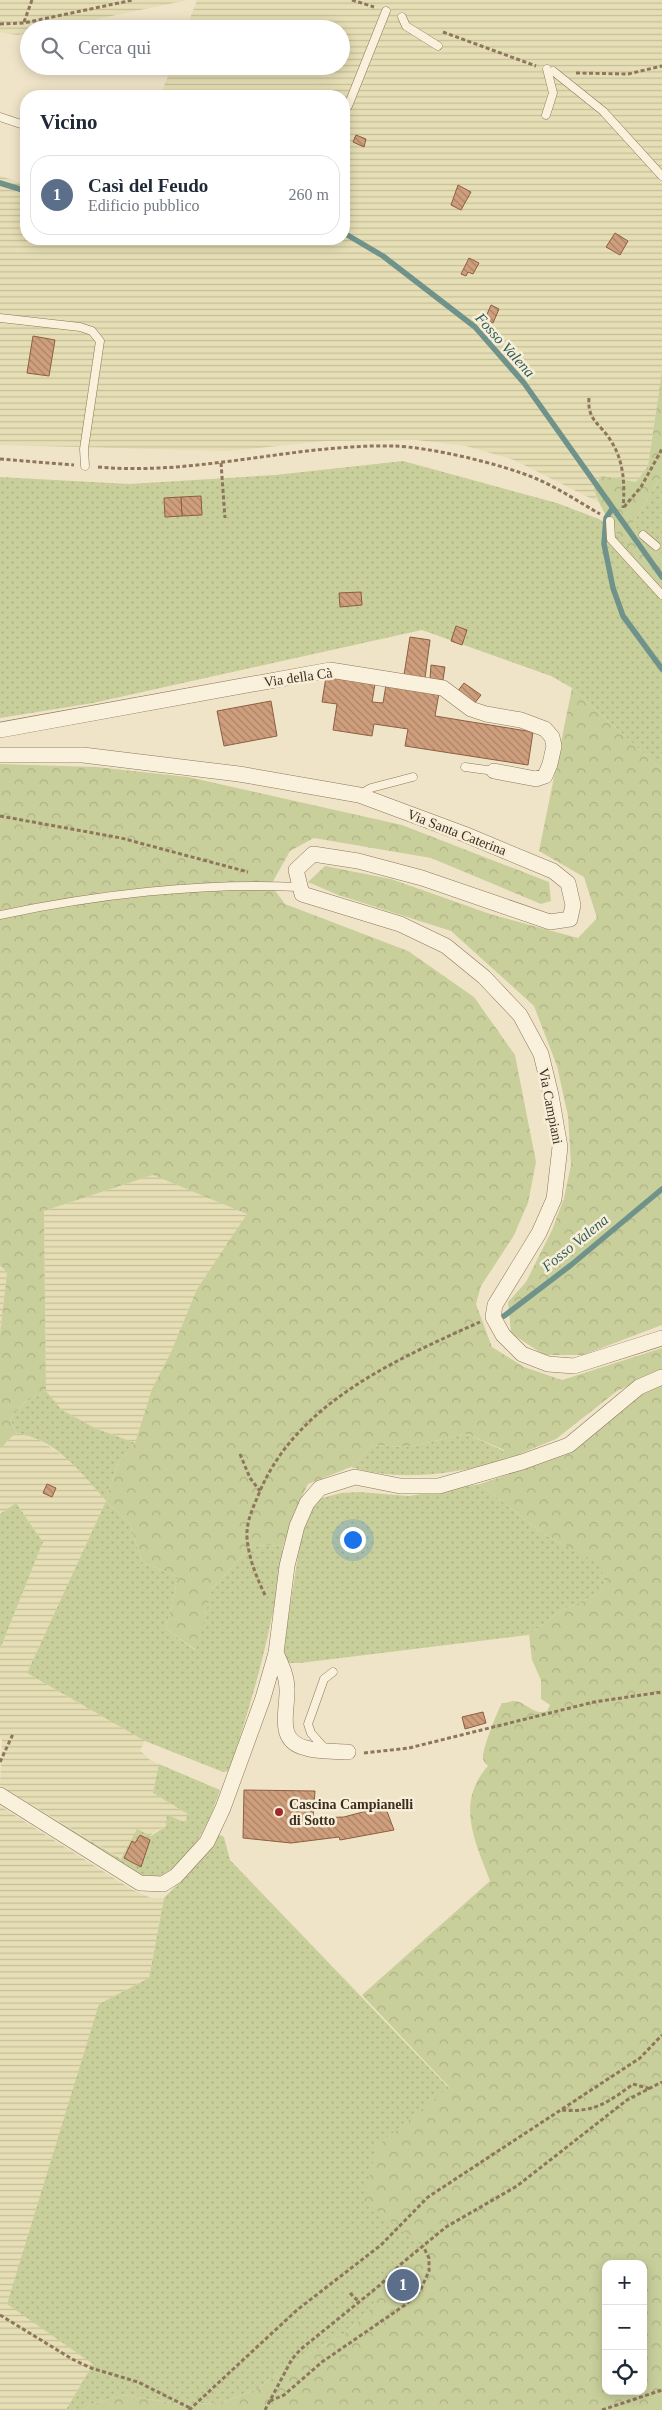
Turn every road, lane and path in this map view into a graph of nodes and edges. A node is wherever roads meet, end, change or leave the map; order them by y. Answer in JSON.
{"nodes":[{"id":1,"x":32,"y":0,"type":"edge"},
{"id":2,"x":133,"y":0,"type":"edge"},
{"id":3,"x":352,"y":0,"type":"edge"},
{"id":4,"x":386,"y":11,"type":"joint"},
{"id":5,"x":402,"y":17,"type":"dead end"},
{"id":6,"x":25,"y":20,"type":"edge"},
{"id":7,"x":38,"y":20,"type":"edge"},
{"id":8,"x":20,"y":23,"type":"edge"},
{"id":9,"x":0,"y":24,"type":"edge"},
{"id":10,"x":437,"y":30,"type":"dead end"},
{"id":11,"x":438,"y":46,"type":"dead end"},
{"id":12,"x":662,"y":66,"type":"edge"},
{"id":13,"x":550,"y":70,"type":"junction"},
{"id":14,"x":350,"y":101,"type":"edge"},
{"id":15,"x":546,"y":115,"type":"dead end"},
{"id":16,"x":0,"y":116,"type":"edge"},
{"id":17,"x":20,"y":124,"type":"edge"},
{"id":18,"x":662,"y":176,"type":"edge"},
{"id":19,"x":0,"y":318,"type":"edge"},
{"id":20,"x":589,"y":398,"type":"dead end"},
{"id":21,"x":662,"y":449,"type":"edge"},
{"id":22,"x":0,"y":459,"type":"edge"},
{"id":23,"x":221,"y":463,"type":"junction"},
{"id":24,"x":85,"y":466,"type":"junction"},
{"id":25,"x":600,"y":514,"type":"dead end"},
{"id":26,"x":225,"y":518,"type":"dead end"},
{"id":27,"x":610,"y":521,"type":"dead end"},
{"id":28,"x":643,"y":535,"type":"dead end"},
{"id":29,"x":656,"y":546,"type":"dead end"},
{"id":30,"x":662,"y":595,"type":"edge"},
{"id":31,"x":0,"y":730,"type":"edge"},
{"id":32,"x":0,"y":754,"type":"edge"},
{"id":33,"x":465,"y":767,"type":"dead end"},
{"id":34,"x":494,"y":772,"type":"joint"},
{"id":35,"x":413,"y":777,"type":"dead end"},
{"id":36,"x":359,"y":795,"type":"junction"},
{"id":37,"x":0,"y":816,"type":"edge"},
{"id":38,"x":249,"y":872,"type":"dead end"},
{"id":39,"x":298,"y":886,"type":"junction"},
{"id":40,"x":0,"y":915,"type":"edge"},
{"id":41,"x":488,"y":1319,"type":"junction"},
{"id":42,"x":662,"y":1338,"type":"edge"},
{"id":43,"x":662,"y":1376,"type":"edge"},
{"id":44,"x":240,"y":1454,"type":"dead end"},
{"id":45,"x":260,"y":1491,"type":"junction"},
{"id":46,"x":280,"y":1623,"type":"junction"},
{"id":47,"x":276,"y":1653,"type":"junction"},
{"id":48,"x":334,"y":1672,"type":"dead end"},
{"id":49,"x":662,"y":1692,"type":"edge"},
{"id":50,"x":13,"y":1734,"type":"dead end"},
{"id":51,"x":327,"y":1750,"type":"junction"},
{"id":52,"x":348,"y":1752,"type":"joint"},
{"id":53,"x":0,"y":1762,"type":"edge"},
{"id":54,"x":0,"y":1795,"type":"edge"},
{"id":55,"x":662,"y":2035,"type":"edge"},
{"id":56,"x":662,"y":2082,"type":"edge"},
{"id":57,"x":651,"y":2089,"type":"junction"},
{"id":58,"x":561,"y":2110,"type":"junction"},
{"id":59,"x":423,"y":2246,"type":"junction"},
{"id":60,"x":350,"y":2293,"type":"dead end"},
{"id":61,"x":358,"y":2302,"type":"junction"},
{"id":62,"x":0,"y":2315,"type":"edge"},
{"id":63,"x":662,"y":2390,"type":"edge"},
{"id":64,"x":270,"y":2401,"type":"junction"},
{"id":65,"x":190,"y":2409,"type":"edge"},
{"id":66,"x":265,"y":2410,"type":"edge"},
{"id":67,"x":602,"y":2410,"type":"edge"}],
"edges":[{"from":1,"to":6,"type":"path"},
{"from":2,"to":7,"type":"path"},
{"from":3,"to":4,"type":"path"},
{"from":4,"to":14,"type":"lane"},
{"from":5,"to":11,"type":"lane"},
{"from":8,"to":9,"type":"path"},
{"from":10,"to":13,"type":"path"},
{"from":12,"to":13,"type":"path"},
{"from":13,"to":15,"type":"lane"},
{"from":13,"to":18,"type":"lane"},
{"from":16,"to":17,"type":"lane"},
{"from":19,"to":24,"type":"lane"},
{"from":20,"to":21,"type":"path"},
{"from":22,"to":24,"type":"path"},
{"from":23,"to":24,"type":"path"},
{"from":23,"to":25,"type":"path"},
{"from":23,"to":26,"type":"path"},
{"from":27,"to":30,"type":"lane"},
{"from":28,"to":29,"type":"lane"},
{"from":31,"to":34,"type":"street","name":"Via della Cà"},
{"from":32,"to":36,"type":"street","name":"Via Santa Caterina"},
{"from":33,"to":34,"type":"lane"},
{"from":35,"to":36,"type":"lane"},
{"from":36,"to":39,"type":"street","name":"Via Santa Caterina"},
{"from":37,"to":38,"type":"path"},
{"from":39,"to":40,"type":"lane"},
{"from":39,"to":41,"type":"street","name":"Via Campiani"},
{"from":41,"to":42,"type":"street"},
{"from":41,"to":45,"type":"path"},
{"from":43,"to":46,"type":"street"},
{"from":44,"to":45,"type":"path"},
{"from":45,"to":46,"type":"path"},
{"from":46,"to":47,"type":"street"},
{"from":47,"to":51,"type":"street"},
{"from":47,"to":54,"type":"street"},
{"from":48,"to":51,"type":"lane"},
{"from":49,"to":52,"type":"path"},
{"from":50,"to":53,"type":"path"},
{"from":51,"to":52,"type":"street"},
{"from":55,"to":58,"type":"path"},
{"from":56,"to":57,"type":"path"},
{"from":57,"to":58,"type":"path"},
{"from":57,"to":59,"type":"path"},
{"from":58,"to":65,"type":"path"},
{"from":59,"to":61,"type":"path"},
{"from":59,"to":64,"type":"path"},
{"from":60,"to":61,"type":"path"},
{"from":61,"to":64,"type":"path"},
{"from":62,"to":65,"type":"path"},
{"from":63,"to":67,"type":"path"},
{"from":64,"to":66,"type":"path"}]}
